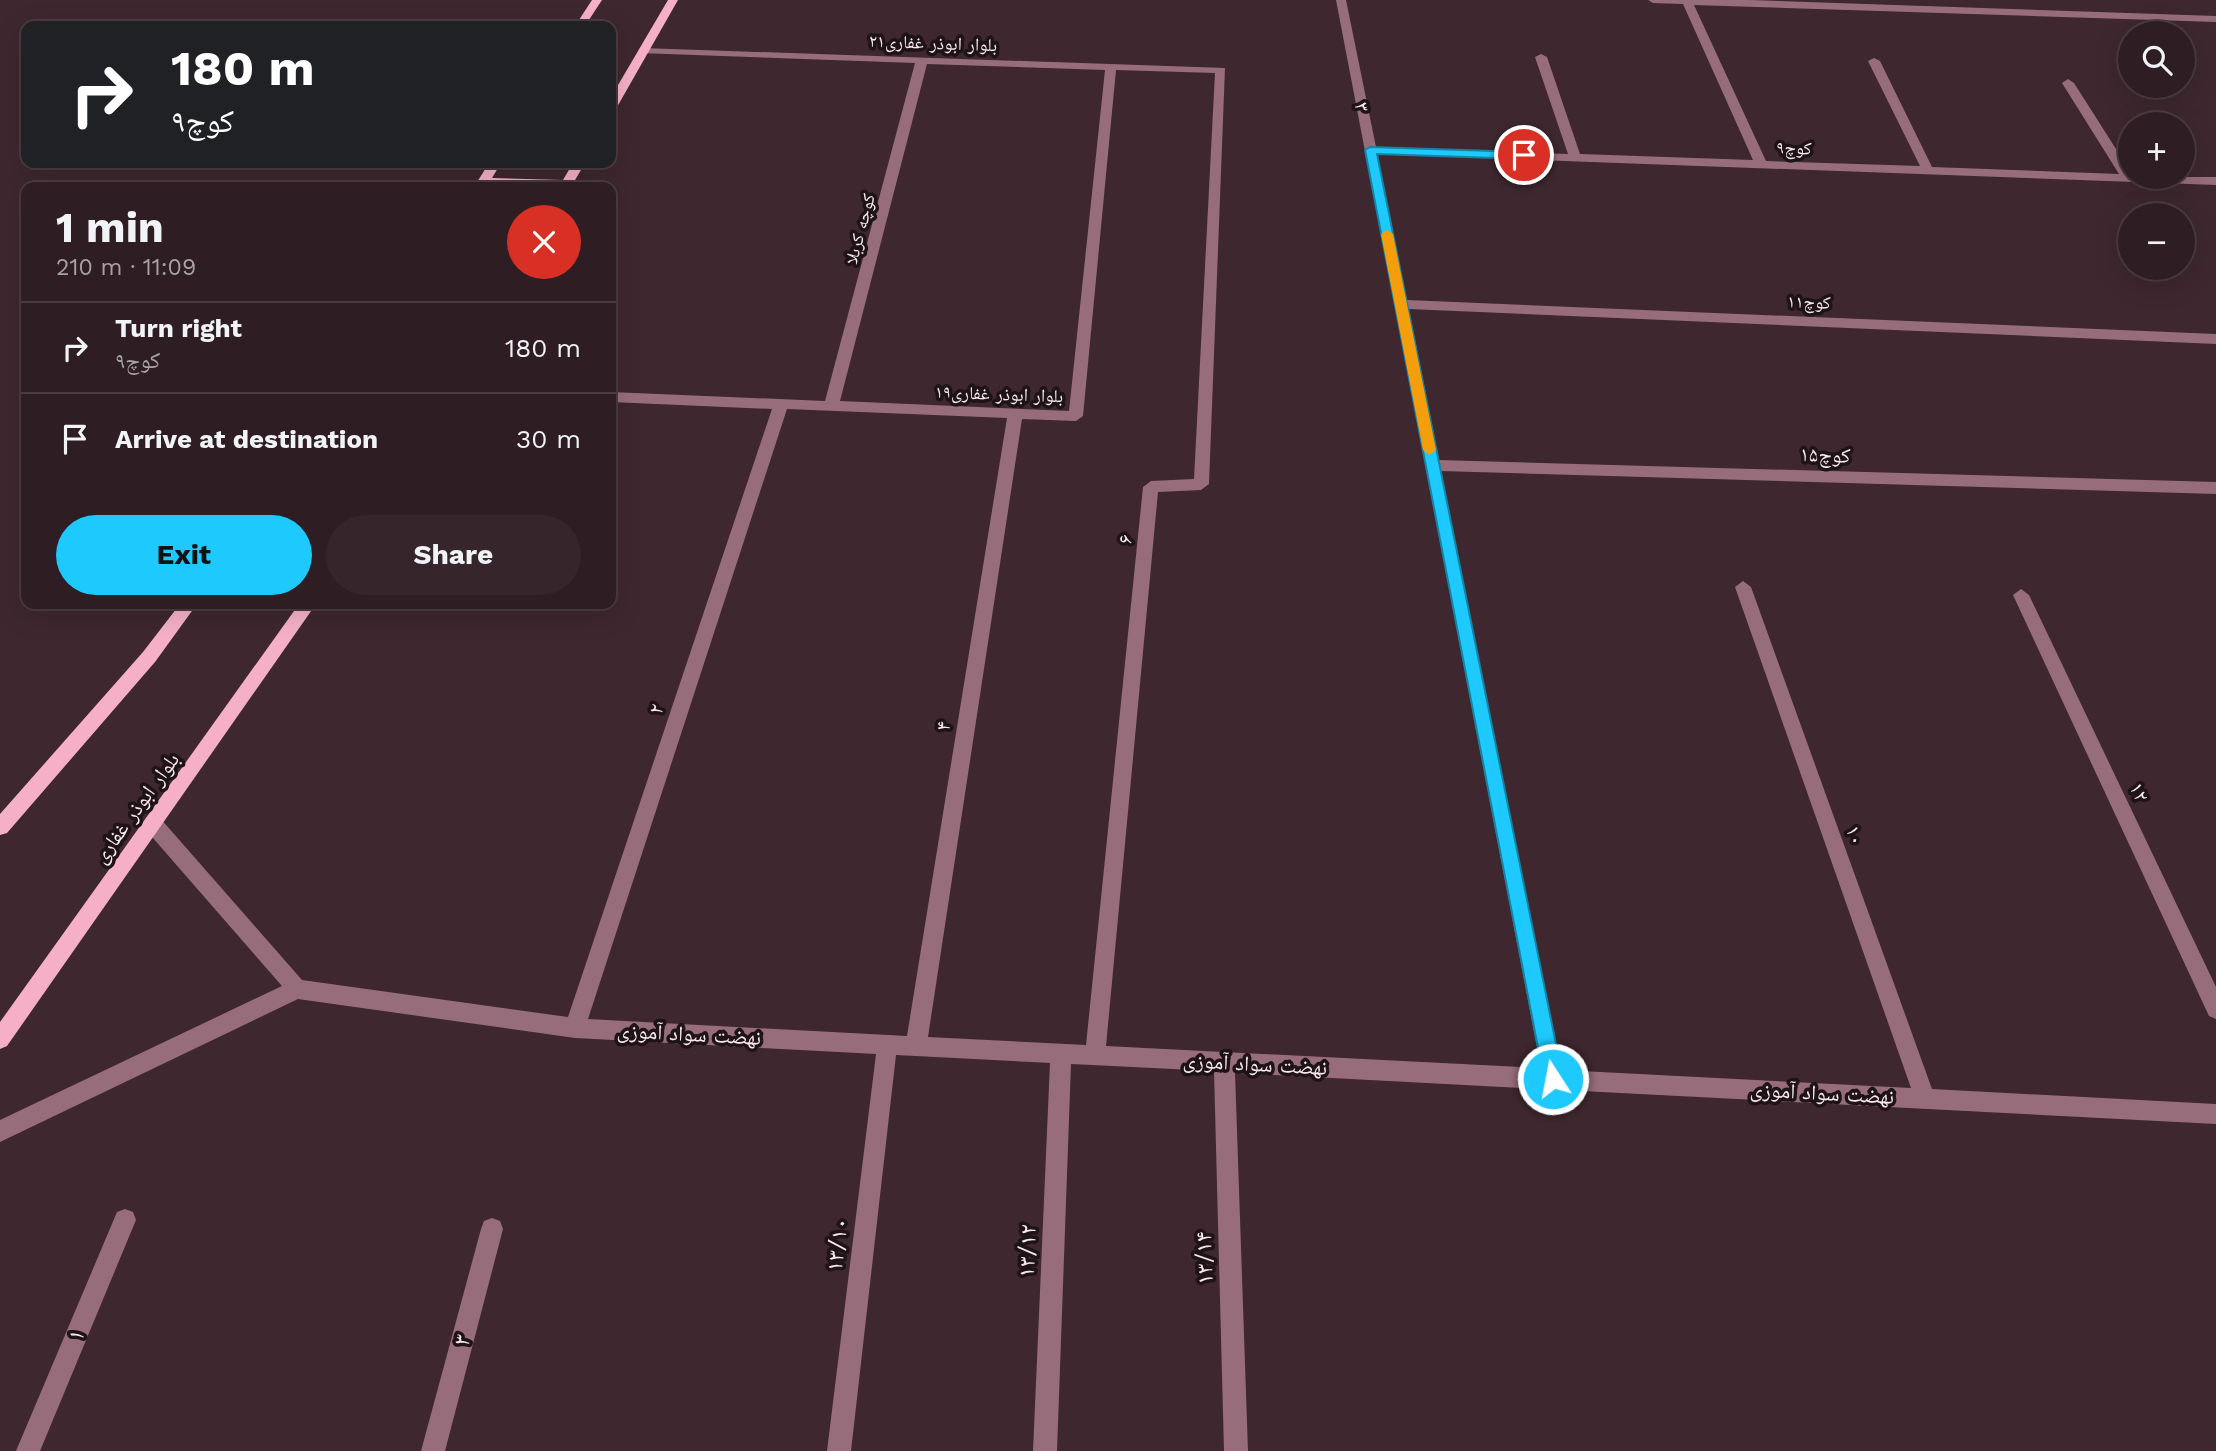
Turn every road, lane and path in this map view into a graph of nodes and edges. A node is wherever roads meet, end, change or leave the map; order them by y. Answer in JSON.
{"nodes":[{"id":1,"x":597,"y":0,"type":"edge"},
{"id":2,"x":673,"y":0,"type":"edge"},
{"id":3,"x":1340,"y":0,"type":"edge"},
{"id":4,"x":1653,"y":0,"type":"edge"},
{"id":5,"x":1687,"y":1,"type":"edge"},
{"id":6,"x":2216,"y":19,"type":"edge"},
{"id":7,"x":583,"y":21,"type":"edge"},
{"id":8,"x":643,"y":51,"type":"junction"},
{"id":9,"x":1541,"y":57,"type":"dead end"},
{"id":10,"x":922,"y":60,"type":"junction"},
{"id":11,"x":1874,"y":61,"type":"dead end"},
{"id":12,"x":1111,"y":66,"type":"junction"},
{"id":13,"x":1221,"y":70,"type":"joint"},
{"id":14,"x":2068,"y":83,"type":"dead end"},
{"id":15,"x":616,"y":98,"type":"edge"},
{"id":16,"x":1370,"y":150,"type":"junction"},
{"id":17,"x":1575,"y":157,"type":"junction"},
{"id":18,"x":2118,"y":162,"type":"edge"},
{"id":19,"x":1761,"y":164,"type":"junction"},
{"id":20,"x":1928,"y":171,"type":"junction"},
{"id":21,"x":2118,"y":178,"type":"edge"},
{"id":22,"x":2195,"y":180,"type":"edge"},
{"id":23,"x":2216,"y":181,"type":"edge"},
{"id":24,"x":1401,"y":304,"type":"junction"},
{"id":25,"x":2216,"y":339,"type":"edge"},
{"id":26,"x":616,"y":397,"type":"edge"},
{"id":27,"x":781,"y":404,"type":"junction"},
{"id":28,"x":831,"y":406,"type":"junction"},
{"id":29,"x":1015,"y":414,"type":"junction"},
{"id":30,"x":1432,"y":465,"type":"junction"},
{"id":31,"x":2216,"y":488,"type":"edge"},
{"id":32,"x":1743,"y":587,"type":"dead end"},
{"id":33,"x":2021,"y":595,"type":"dead end"},
{"id":34,"x":184,"y":609,"type":"edge"},
{"id":35,"x":304,"y":609,"type":"edge"},
{"id":36,"x":153,"y":824,"type":"junction"},
{"id":37,"x":0,"y":827,"type":"edge"},
{"id":38,"x":297,"y":989,"type":"junction"},
{"id":39,"x":2216,"y":1009,"type":"edge"},
{"id":40,"x":575,"y":1028,"type":"junction"},
{"id":41,"x":0,"y":1039,"type":"edge"},
{"id":42,"x":887,"y":1044,"type":"junction"},
{"id":43,"x":916,"y":1046,"type":"junction"},
{"id":44,"x":1061,"y":1054,"type":"junction"},
{"id":45,"x":1095,"y":1055,"type":"junction"},
{"id":46,"x":1224,"y":1062,"type":"junction"},
{"id":47,"x":1553,"y":1079,"type":"junction"},
{"id":48,"x":1925,"y":1099,"type":"junction"},
{"id":49,"x":2216,"y":1114,"type":"edge"},
{"id":50,"x":0,"y":1131,"type":"edge"},
{"id":51,"x":125,"y":1220,"type":"dead end"},
{"id":52,"x":492,"y":1229,"type":"dead end"},
{"id":53,"x":28,"y":1451,"type":"edge"},
{"id":54,"x":433,"y":1451,"type":"edge"},
{"id":55,"x":839,"y":1451,"type":"edge"},
{"id":56,"x":1045,"y":1451,"type":"edge"},
{"id":57,"x":1236,"y":1451,"type":"edge"}],
"edges":[{"from":1,"to":7,"type":"main road"},
{"from":2,"to":8,"type":"main road"},
{"from":3,"to":16,"type":"street","name":"۳"},
{"from":4,"to":5,"type":"street"},
{"from":5,"to":6,"type":"street"},
{"from":5,"to":19,"type":"street"},
{"from":8,"to":10,"type":"street","name":"۲۱بلوار ابوذر غفاری"},
{"from":8,"to":15,"type":"main road"},
{"from":9,"to":17,"type":"street"},
{"from":10,"to":12,"type":"street","name":"۲۱بلوار ابوذر غفاری"},
{"from":10,"to":28,"type":"street","name":"کوچه کربلا"},
{"from":11,"to":20,"type":"street"},
{"from":12,"to":13,"type":"street","name":"۲۱بلوار ابوذر غفاری"},
{"from":12,"to":29,"type":"street","name":"بلوار ابوذر غفاری۱۹"},
{"from":13,"to":45,"type":"street","name":"۶"},
{"from":14,"to":18,"type":"street"},
{"from":16,"to":17,"type":"street","name":"۹کوچ"},
{"from":16,"to":24,"type":"street","name":"۳"},
{"from":17,"to":19,"type":"street","name":"۹کوچ"},
{"from":19,"to":20,"type":"street","name":"۹کوچ"},
{"from":20,"to":21,"type":"street","name":"۹کوچ"},
{"from":22,"to":23,"type":"street","name":"۹کوچ"},
{"from":24,"to":25,"type":"street","name":"۱۱کوچ"},
{"from":24,"to":30,"type":"street","name":"۳"},
{"from":26,"to":27,"type":"street","name":"بلوار ابوذر غفاری۱۹"},
{"from":27,"to":28,"type":"street","name":"بلوار ابوذر غفاری۱۹"},
{"from":27,"to":40,"type":"street","name":"۲"},
{"from":28,"to":29,"type":"street","name":"بلوار ابوذر غفاری۱۹"},
{"from":29,"to":43,"type":"street","name":"۴"},
{"from":30,"to":31,"type":"street","name":"۱۵کوچ"},
{"from":30,"to":47,"type":"street","name":"۳"},
{"from":32,"to":48,"type":"street","name":"۱۰"},
{"from":33,"to":39,"type":"street","name":"۱۲"},
{"from":34,"to":37,"type":"main road"},
{"from":35,"to":36,"type":"main road","name":"بلوار ابوذر غفاری"},
{"from":36,"to":38,"type":"street"},
{"from":36,"to":41,"type":"main road","name":"بلوار ابوذر غفاری"},
{"from":38,"to":40,"type":"street","name":"نهضت سواد آموزی"},
{"from":38,"to":50,"type":"street"},
{"from":40,"to":42,"type":"street","name":"نهضت سواد آموزی"},
{"from":42,"to":43,"type":"street","name":"نهضت سواد آموزی"},
{"from":42,"to":55,"type":"street","name":"۱۳/۱۰"},
{"from":43,"to":44,"type":"street","name":"نهضت سواد آموزی"},
{"from":44,"to":45,"type":"street","name":"نهضت سواد آموزی"},
{"from":44,"to":56,"type":"street","name":"۱۳/۱۲"},
{"from":45,"to":46,"type":"street","name":"نهضت سواد آموزی"},
{"from":46,"to":47,"type":"street","name":"نهضت سواد آموزی"},
{"from":46,"to":57,"type":"street","name":"۱۳/۱۴"},
{"from":47,"to":48,"type":"street","name":"نهضت سواد آموزی"},
{"from":48,"to":49,"type":"street","name":"نهضت سواد آموزی"},
{"from":51,"to":53,"type":"street","name":"۱"},
{"from":52,"to":54,"type":"street","name":"۳"}]}
